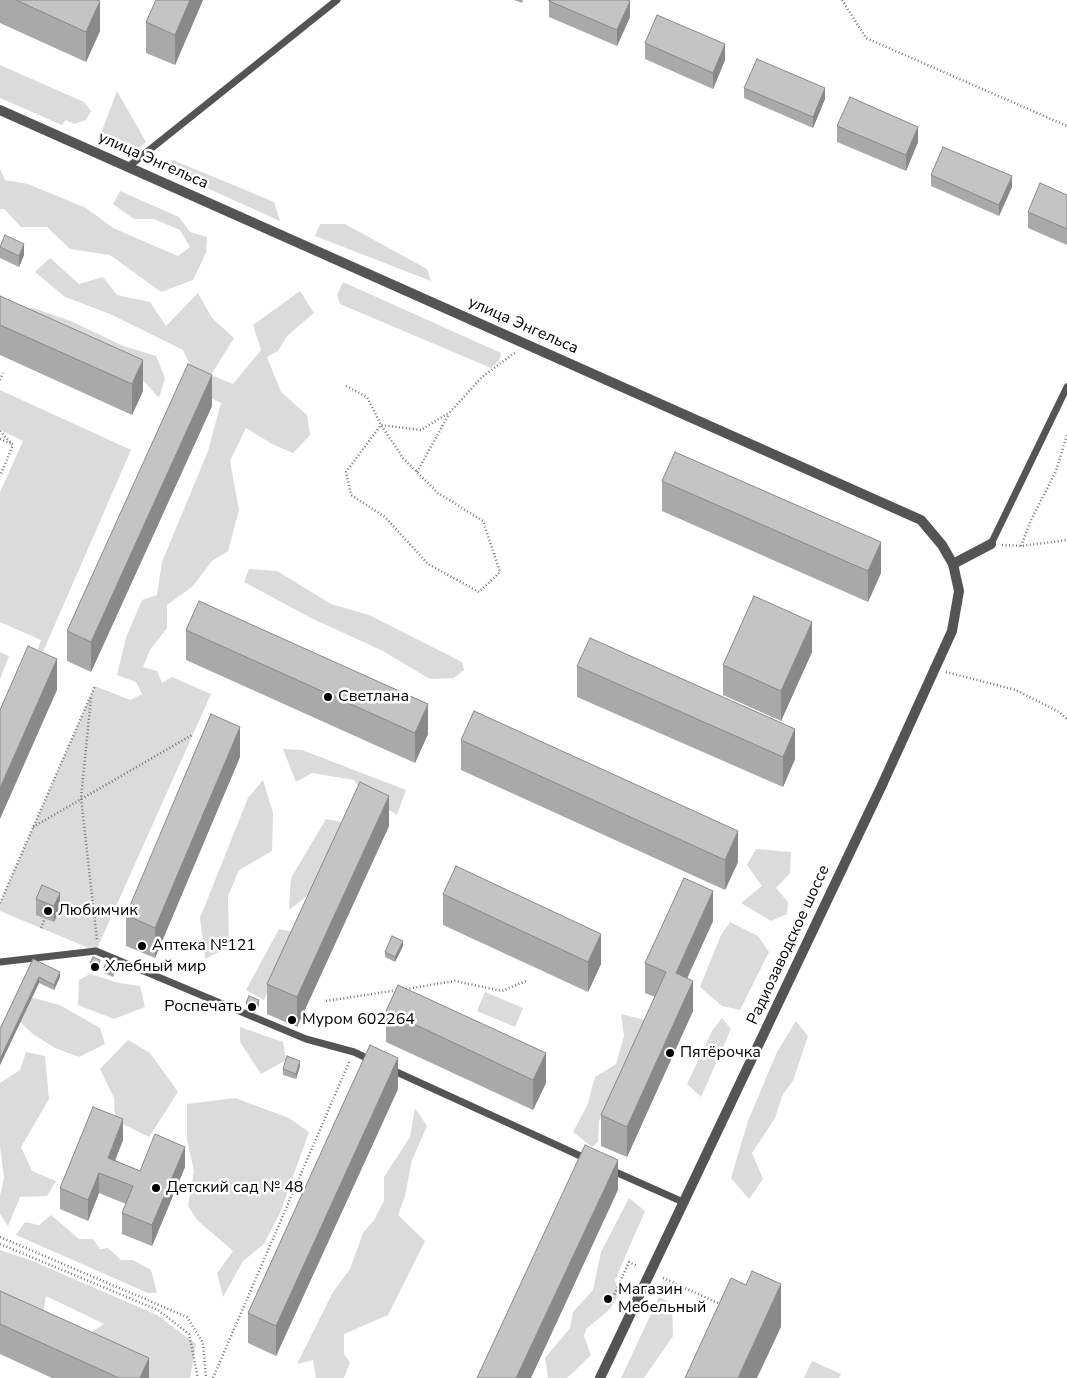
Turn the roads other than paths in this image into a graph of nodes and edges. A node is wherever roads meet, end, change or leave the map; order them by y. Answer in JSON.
{"nodes":[{"id":1,"x":337,"y":0,"type":"edge"},
{"id":2,"x":0,"y":110,"type":"edge"},
{"id":3,"x":128,"y":167,"type":"junction"},
{"id":4,"x":1067,"y":387,"type":"edge"},
{"id":5,"x":991,"y":544,"type":"joint"},
{"id":6,"x":952,"y":564,"type":"junction"},
{"id":7,"x":952,"y":631,"type":"joint"},
{"id":8,"x":0,"y":962,"type":"edge"},
{"id":9,"x":376,"y":1062,"type":"edge"},
{"id":10,"x":383,"y":1066,"type":"edge"},
{"id":11,"x":595,"y":1163,"type":"edge"},
{"id":12,"x":603,"y":1166,"type":"edge"},
{"id":13,"x":683,"y":1202,"type":"junction"},
{"id":14,"x":600,"y":1378,"type":"edge"}],
"edges":[{"from":1,"to":3,"type":"lane"},
{"from":2,"to":3,"type":"street","name":"улица Энгельса"},
{"from":3,"to":6,"type":"street","name":"улица Энгельса"},
{"from":4,"to":5,"type":"lane"},
{"from":5,"to":6,"type":"street"},
{"from":6,"to":7,"type":"street","name":"улица Энгельса"},
{"from":7,"to":13,"type":"street","name":"Радиозаводское шоссе"},
{"from":8,"to":9,"type":"lane"},
{"from":10,"to":11,"type":"lane"},
{"from":12,"to":13,"type":"lane"},
{"from":13,"to":14,"type":"street","name":"Радиозаводское шоссе"}]}
